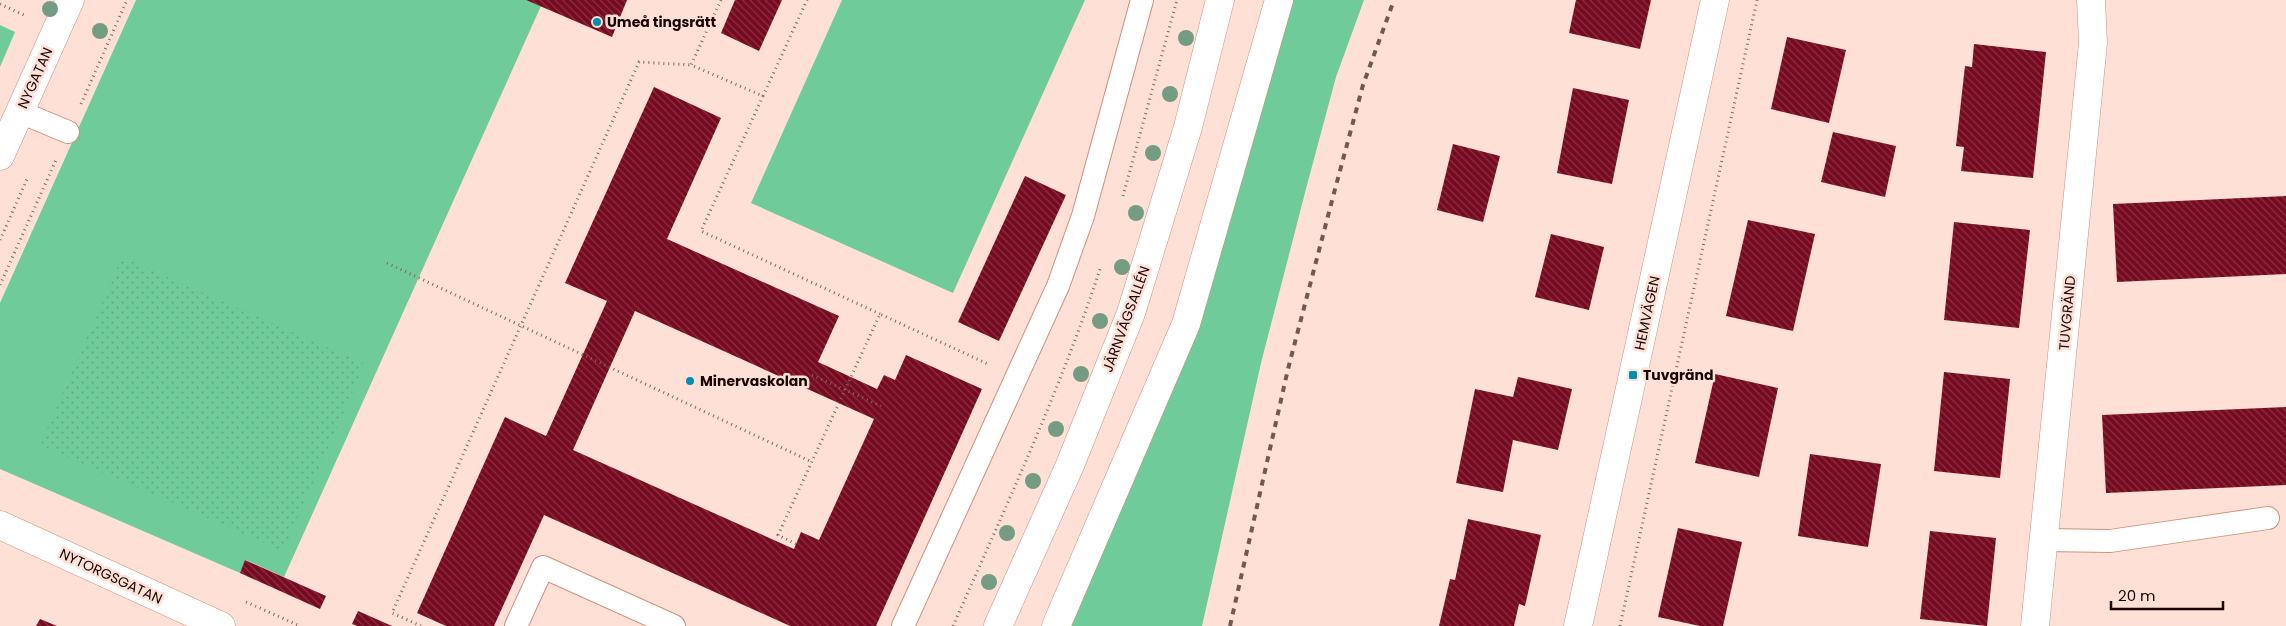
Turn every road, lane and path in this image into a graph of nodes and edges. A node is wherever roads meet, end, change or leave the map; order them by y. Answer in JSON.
{"nodes":[{"id":1,"x":70,"y":0,"type":"edge"},
{"id":2,"x":127,"y":0,"type":"edge"},
{"id":3,"x":721,"y":0,"type":"edge"},
{"id":4,"x":807,"y":0,"type":"edge"},
{"id":5,"x":1142,"y":0,"type":"edge"},
{"id":6,"x":1220,"y":0,"type":"edge"},
{"id":7,"x":1279,"y":0,"type":"edge"},
{"id":8,"x":1715,"y":0,"type":"edge"},
{"id":9,"x":1757,"y":0,"type":"edge"},
{"id":10,"x":2091,"y":0,"type":"edge"},
{"id":11,"x":691,"y":65,"type":"junction"},
{"id":12,"x":763,"y":96,"type":"junction"},
{"id":13,"x":10,"y":107,"type":"edge"},
{"id":14,"x":68,"y":132,"type":"junction"},
{"id":15,"x":0,"y":156,"type":"edge"},
{"id":16,"x":387,"y":263,"type":"dead end"},
{"id":17,"x":0,"y":285,"type":"edge"},
{"id":18,"x":880,"y":314,"type":"junction"},
{"id":19,"x":520,"y":325,"type":"junction"},
{"id":20,"x":812,"y":375,"type":"dead end"},
{"id":21,"x":1017,"y":377,"type":"junction"},
{"id":22,"x":845,"y":390,"type":"junction"},
{"id":23,"x":881,"y":406,"type":"dead end"},
{"id":24,"x":812,"y":462,"type":"junction"},
{"id":25,"x":2268,"y":518,"type":"dead end"},
{"id":26,"x":0,"y":525,"type":"edge"},
{"id":27,"x":2045,"y":540,"type":"junction"},
{"id":28,"x":796,"y":544,"type":"dead end"},
{"id":29,"x":221,"y":626,"type":"edge"},
{"id":30,"x":420,"y":626,"type":"edge"},
{"id":31,"x":516,"y":626,"type":"edge"},
{"id":32,"x":674,"y":626,"type":"edge"},
{"id":33,"x":903,"y":626,"type":"edge"},
{"id":34,"x":998,"y":626,"type":"edge"},
{"id":35,"x":1056,"y":626,"type":"edge"},
{"id":36,"x":1578,"y":626,"type":"edge"},
{"id":37,"x":1620,"y":626,"type":"edge"},
{"id":38,"x":2035,"y":626,"type":"edge"}],
"edges":[{"from":1,"to":13,"type":"street","name":"NYGATAN"},
{"from":2,"to":14,"type":"path"},
{"from":3,"to":11,"type":"path"},
{"from":4,"to":12,"type":"path"},
{"from":5,"to":21,"type":"lane"},
{"from":6,"to":34,"type":"street","name":"JÄRNVÄGSALLÉN"},
{"from":7,"to":35,"type":"street"},
{"from":8,"to":36,"type":"street","name":"HEMVÄGEN"},
{"from":9,"to":37,"type":"path"},
{"from":10,"to":27,"type":"street","name":"TUVGRÄND"},
{"from":11,"to":12,"type":"path"},
{"from":11,"to":19,"type":"path"},
{"from":12,"to":18,"type":"path"},
{"from":13,"to":14,"type":"lane"},
{"from":13,"to":15,"type":"street","name":"NYGATAN"},
{"from":14,"to":17,"type":"path"},
{"from":16,"to":19,"type":"path"},
{"from":18,"to":21,"type":"path"},
{"from":18,"to":22,"type":"path"},
{"from":19,"to":24,"type":"path"},
{"from":19,"to":30,"type":"path"},
{"from":20,"to":22,"type":"path"},
{"from":21,"to":33,"type":"lane"},
{"from":22,"to":23,"type":"path"},
{"from":22,"to":24,"type":"path"},
{"from":24,"to":28,"type":"path"},
{"from":25,"to":27,"type":"lane"},
{"from":26,"to":29,"type":"street","name":"NYTORGSGATAN"},
{"from":27,"to":38,"type":"street","name":"TUVGRÄND"},
{"from":31,"to":32,"type":"lane"}]}
